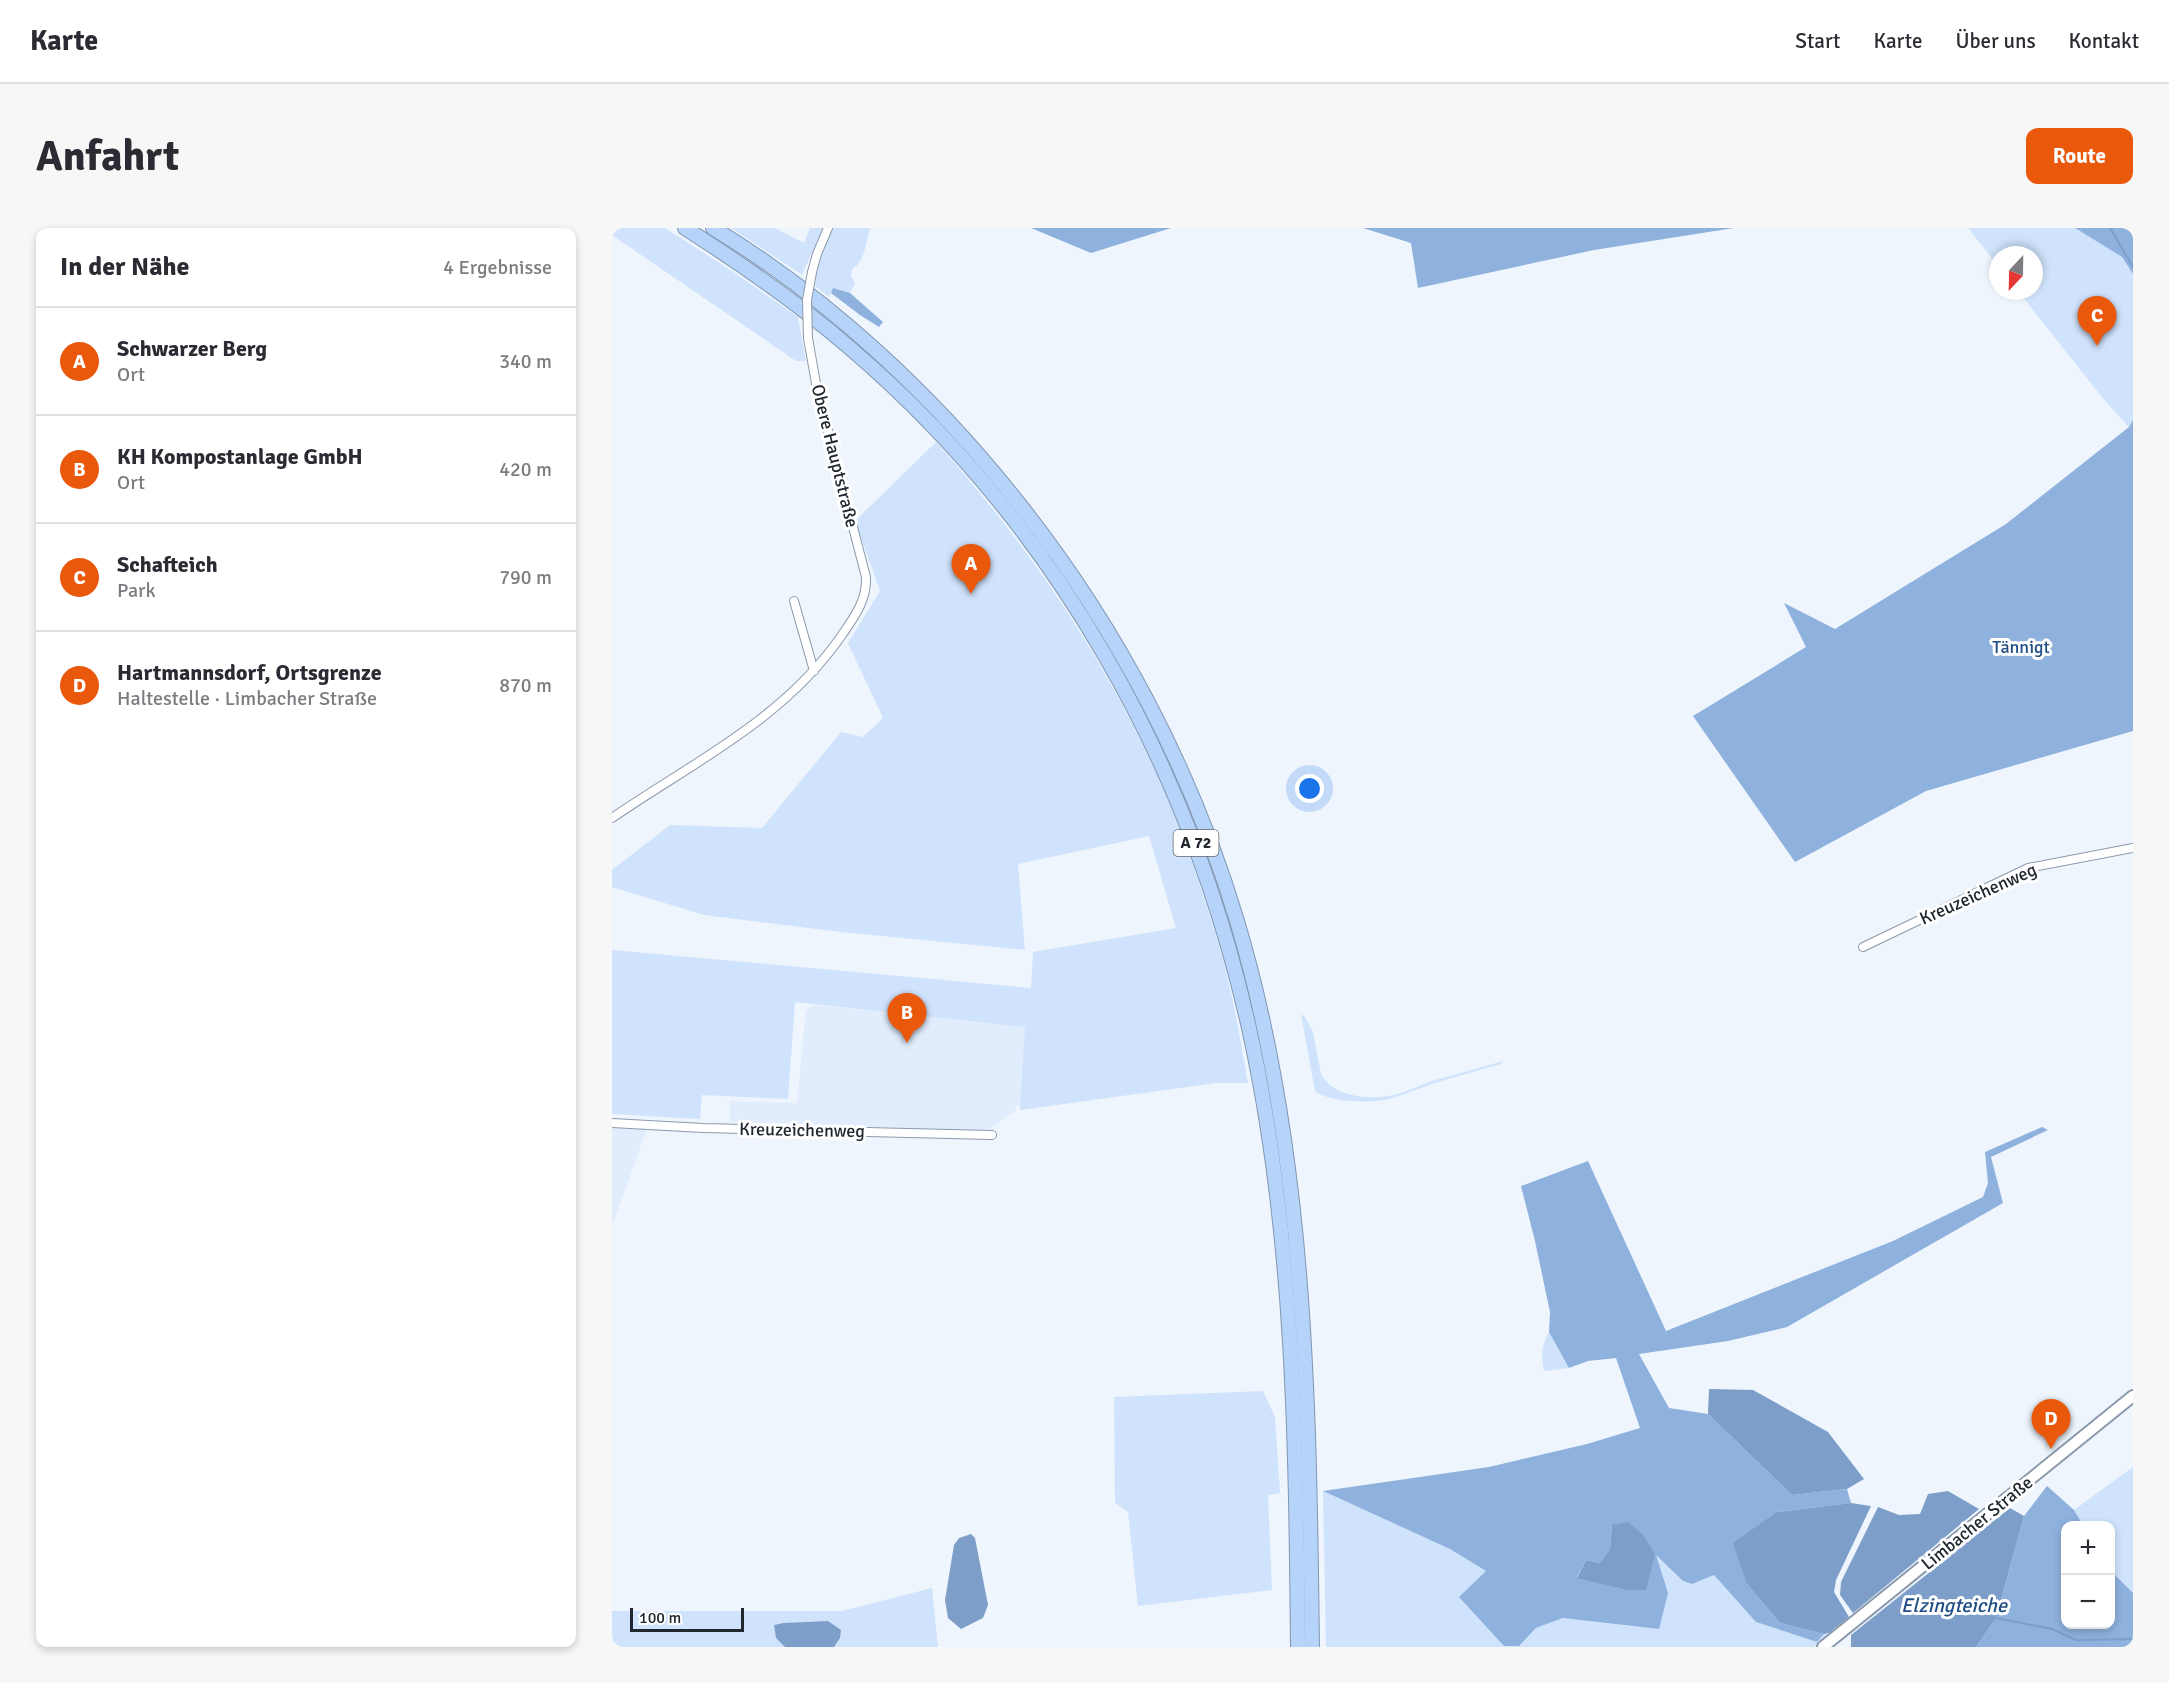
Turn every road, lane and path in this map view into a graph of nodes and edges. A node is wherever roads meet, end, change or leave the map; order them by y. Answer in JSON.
{"nodes":[{"id":1,"x":685,"y":228,"type":"edge"},
{"id":2,"x":713,"y":228,"type":"edge"},
{"id":3,"x":828,"y":228,"type":"edge"},
{"id":4,"x":794,"y":601,"type":"dead end"},
{"id":5,"x":814,"y":671,"type":"junction"},
{"id":6,"x":612,"y":818,"type":"edge"},
{"id":7,"x":2133,"y":848,"type":"edge"},
{"id":8,"x":1863,"y":947,"type":"dead end"},
{"id":9,"x":612,"y":1123,"type":"edge"},
{"id":10,"x":992,"y":1135,"type":"dead end"},
{"id":11,"x":2132,"y":1398,"type":"edge"},
{"id":12,"x":1298,"y":1647,"type":"edge"},
{"id":13,"x":1312,"y":1647,"type":"edge"},
{"id":14,"x":1823,"y":1647,"type":"edge"}],
"edges":[{"from":1,"to":12,"type":"highway","number":"A 72"},
{"from":2,"to":13,"type":"highway","number":"A 72"},
{"from":3,"to":5,"type":"street","name":"Obere Hauptstraße","bridge":true},
{"from":4,"to":5,"type":"street"},
{"from":5,"to":6,"type":"street","name":"Obere Hauptstraße"},
{"from":7,"to":8,"type":"street","name":"Kreuzeichenweg"},
{"from":9,"to":10,"type":"street","name":"Kreuzeichenweg"},
{"from":11,"to":14,"type":"main road","name":"Limbacher Straße"}]}
